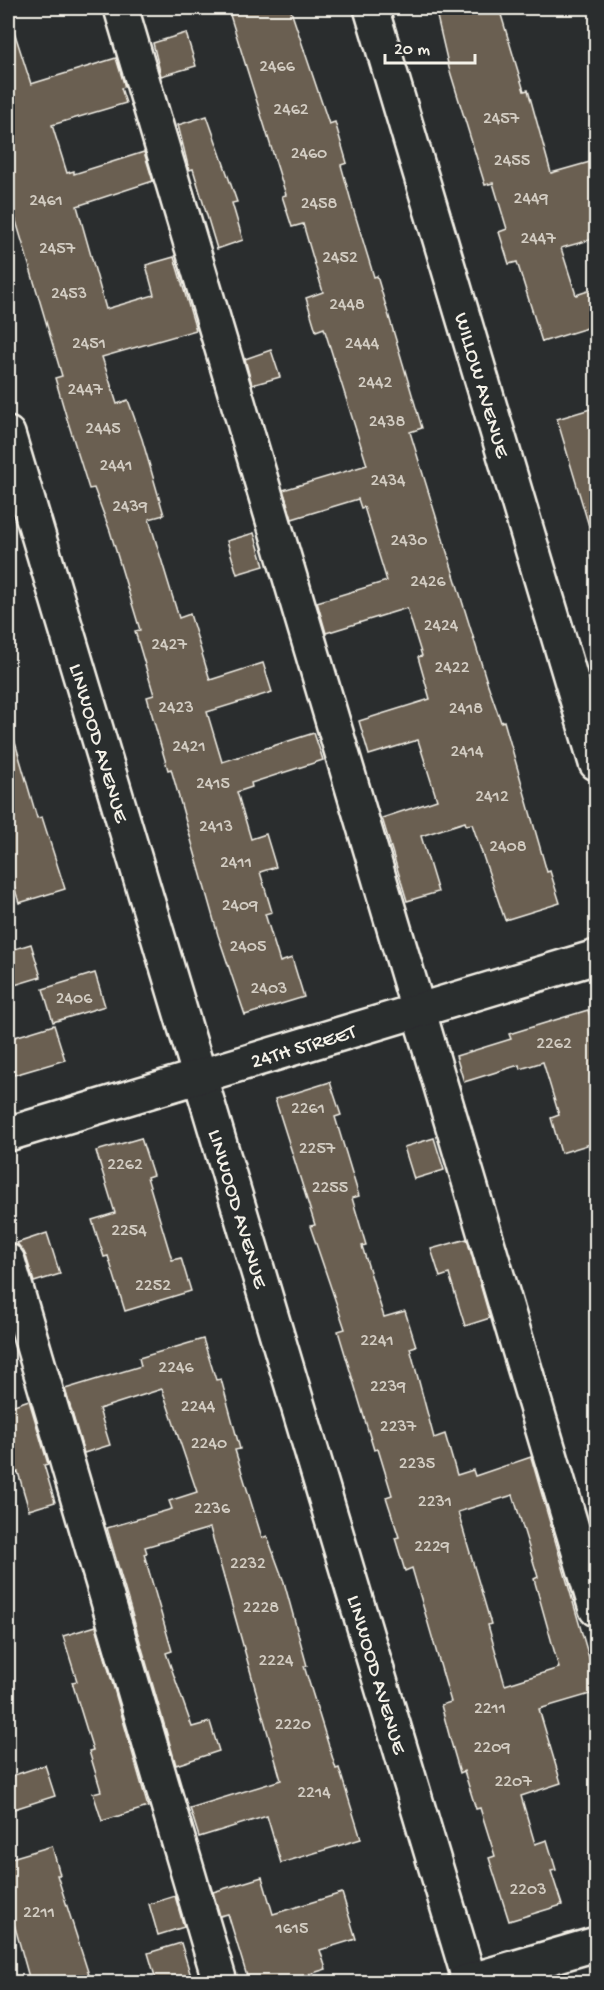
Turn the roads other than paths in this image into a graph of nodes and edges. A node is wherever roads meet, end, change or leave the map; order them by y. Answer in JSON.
{"nodes":[{"id":1,"x":121,"y":8,"type":"edge"},
{"id":2,"x":371,"y":8,"type":"edge"},
{"id":3,"x":8,"y":434,"type":"edge"},
{"id":4,"x":597,"y":763,"type":"edge"},
{"id":5,"x":597,"y":957,"type":"edge"},
{"id":6,"x":420,"y":1010,"type":"junction"},
{"id":7,"x":201,"y":1076,"type":"junction"},
{"id":8,"x":8,"y":1134,"type":"edge"},
{"id":9,"x":8,"y":1261,"type":"edge"},
{"id":10,"x":597,"y":1609,"type":"edge"},
{"id":11,"x":597,"y":1944,"type":"edge"},
{"id":12,"x":468,"y":1982,"type":"edge"},
{"id":13,"x":220,"y":1983,"type":"edge"}],
"edges":[{"from":1,"to":6,"type":"street"},
{"from":2,"to":4,"type":"street","name":"WILLOW AVENUE"},
{"from":3,"to":7,"type":"street","name":"LINWOOD AVENUE"},
{"from":5,"to":6,"type":"street","name":"24TH STREET"},
{"from":6,"to":7,"type":"street","name":"24TH STREET"},
{"from":6,"to":10,"type":"street"},
{"from":7,"to":8,"type":"street","name":"24TH STREET"},
{"from":7,"to":12,"type":"street","name":"LINWOOD AVENUE"},
{"from":9,"to":13,"type":"street"},
{"from":11,"to":12,"type":"street"}]}
